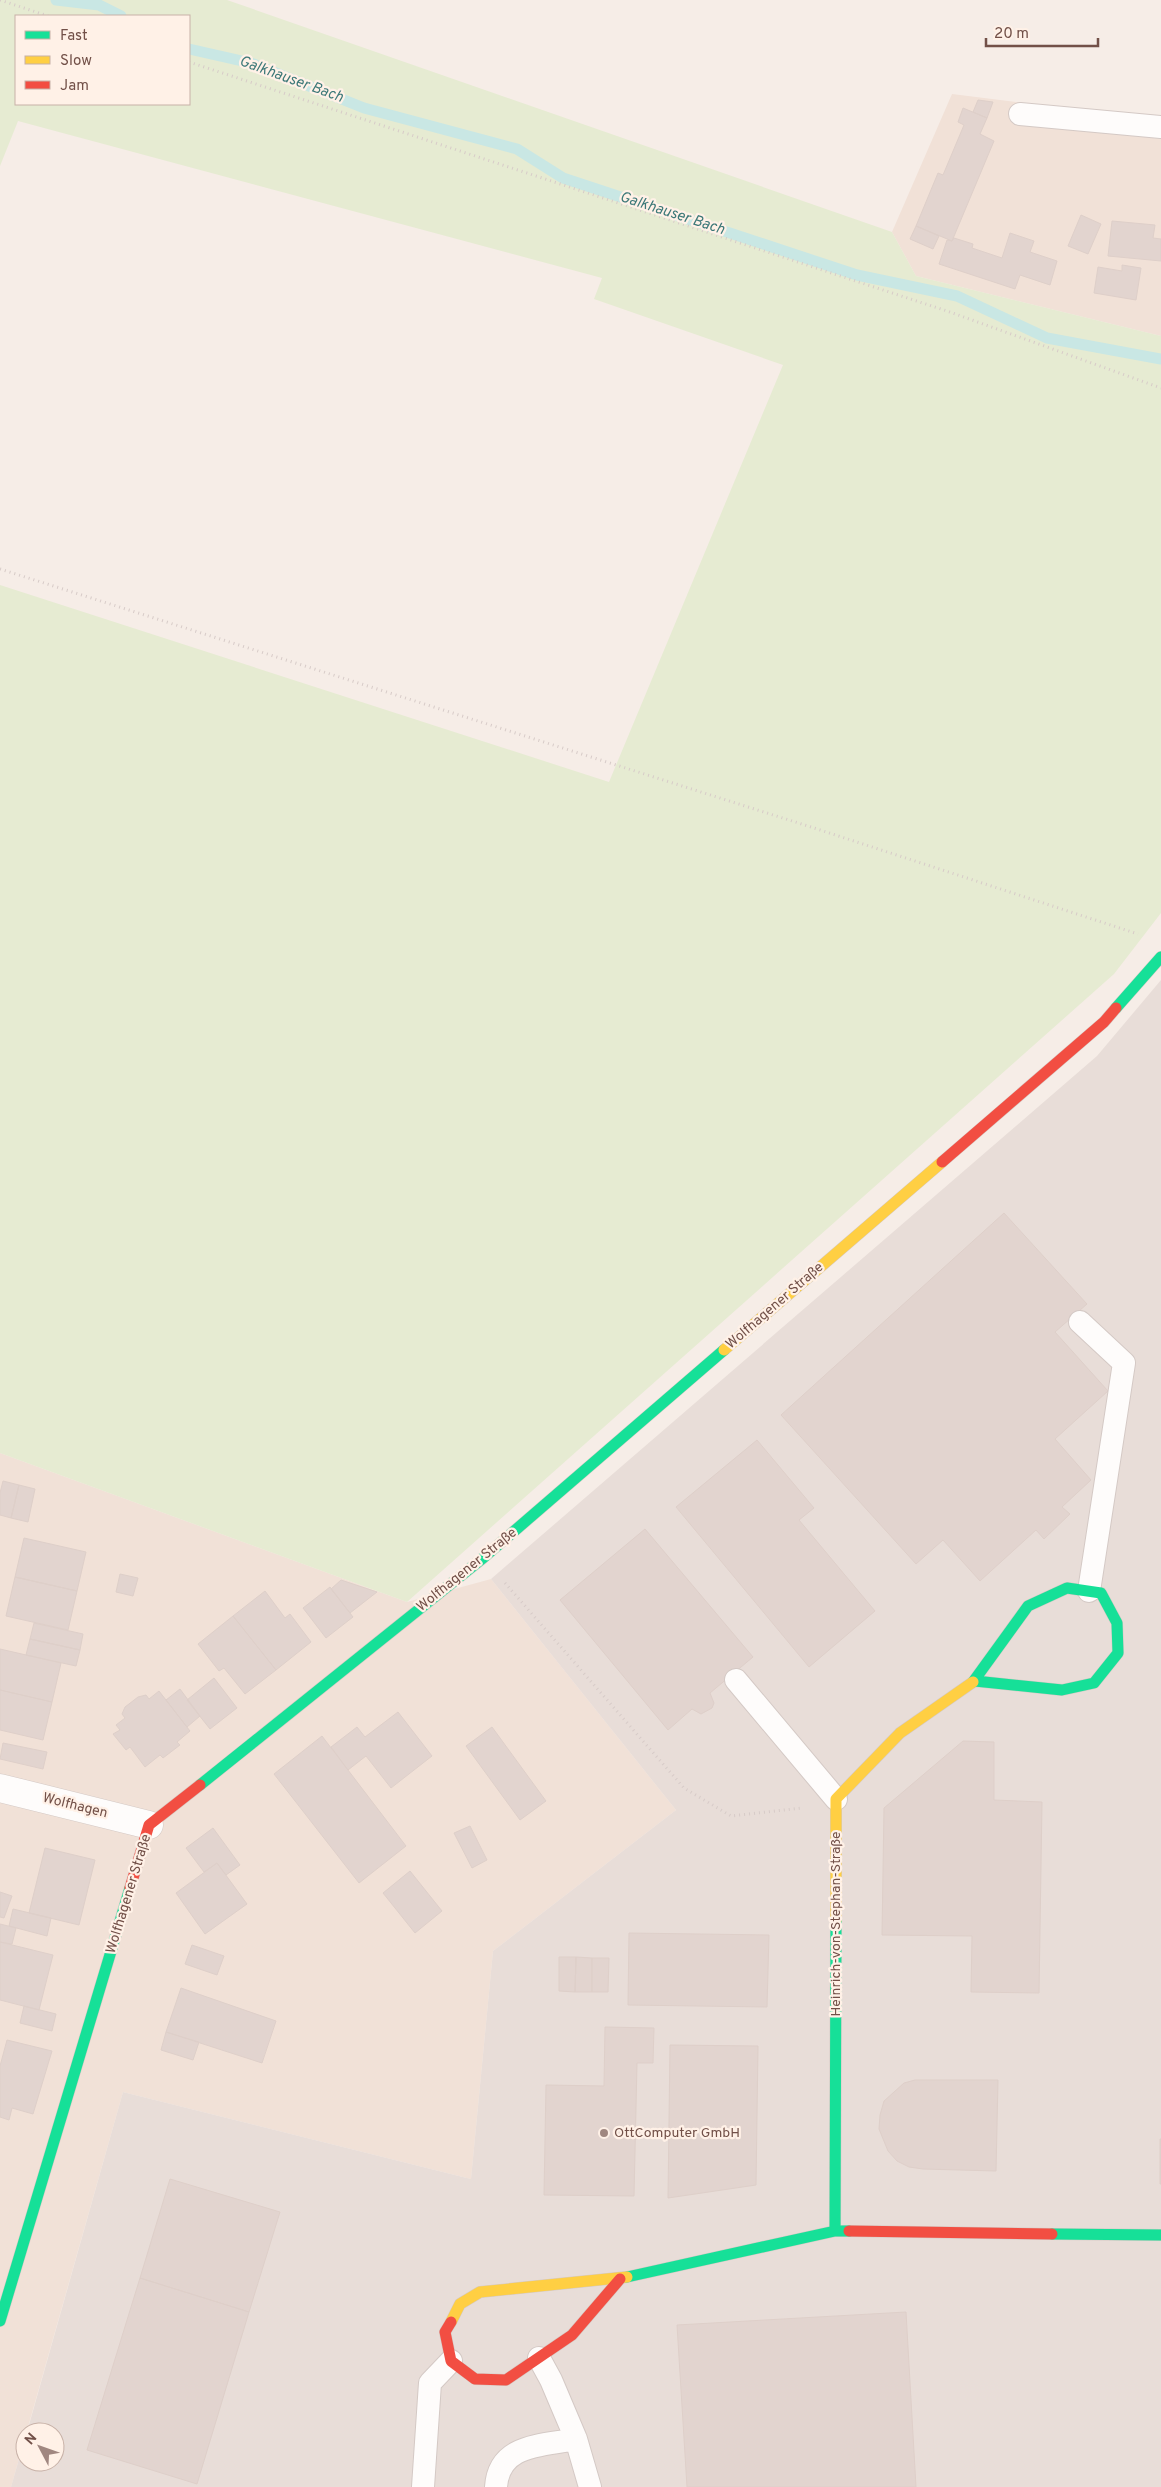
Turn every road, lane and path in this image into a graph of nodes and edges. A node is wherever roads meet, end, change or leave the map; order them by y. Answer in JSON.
{"nodes":[{"id":1,"x":0,"y":0,"type":"edge"},
{"id":2,"x":45,"y":15,"type":"edge"},
{"id":3,"x":190,"y":62,"type":"edge"},
{"id":4,"x":1020,"y":114,"type":"dead end"},
{"id":5,"x":1161,"y":128,"type":"edge"},
{"id":6,"x":1161,"y":388,"type":"edge"},
{"id":7,"x":0,"y":569,"type":"edge"},
{"id":8,"x":1142,"y":938,"type":"dead end"},
{"id":9,"x":1161,"y":957,"type":"edge"},
{"id":10,"x":1080,"y":1322,"type":"dead end"},
{"id":11,"x":483,"y":1558,"type":"junction"},
{"id":12,"x":1089,"y":1591,"type":"junction"},
{"id":13,"x":736,"y":1680,"type":"dead end"},
{"id":14,"x":976,"y":1681,"type":"junction"},
{"id":15,"x":0,"y":1788,"type":"edge"},
{"id":16,"x":836,"y":1799,"type":"junction"},
{"id":17,"x":149,"y":1825,"type":"junction"},
{"id":18,"x":835,"y":2231,"type":"junction"},
{"id":19,"x":1161,"y":2235,"type":"edge"},
{"id":20,"x":620,"y":2279,"type":"junction"},
{"id":21,"x":0,"y":2321,"type":"edge"},
{"id":22,"x":538,"y":2358,"type":"junction"},
{"id":23,"x":451,"y":2362,"type":"junction"},
{"id":24,"x":576,"y":2439,"type":"junction"},
{"id":25,"x":423,"y":2487,"type":"edge"},
{"id":26,"x":496,"y":2487,"type":"edge"},
{"id":27,"x":590,"y":2487,"type":"edge"}],
"edges":[{"from":1,"to":2,"type":"path"},
{"from":3,"to":6,"type":"path"},
{"from":4,"to":5,"type":"lane"},
{"from":7,"to":8,"type":"path"},
{"from":9,"to":11,"type":"street","name":"Wolfhagener Straße"},
{"from":10,"to":12,"type":"lane"},
{"from":11,"to":16,"type":"path"},
{"from":11,"to":17,"type":"street","name":"Wolfhagener Straße"},
{"from":12,"to":14,"type":"street"},
{"from":12,"to":14,"type":"street"},
{"from":13,"to":16,"type":"lane"},
{"from":14,"to":16,"type":"street"},
{"from":15,"to":17,"type":"street","name":"Wolfhagen"},
{"from":16,"to":18,"type":"street","name":"Heinrich-von-Stephan-Straße"},
{"from":17,"to":21,"type":"street","name":"Wolfhagener Straße"},
{"from":18,"to":19,"type":"street"},
{"from":18,"to":20,"type":"street"},
{"from":20,"to":22,"type":"street"},
{"from":20,"to":23,"type":"street"},
{"from":22,"to":23,"type":"street"},
{"from":22,"to":24,"type":"lane"},
{"from":23,"to":25,"type":"lane"},
{"from":24,"to":26,"type":"lane"},
{"from":24,"to":27,"type":"lane"}]}
